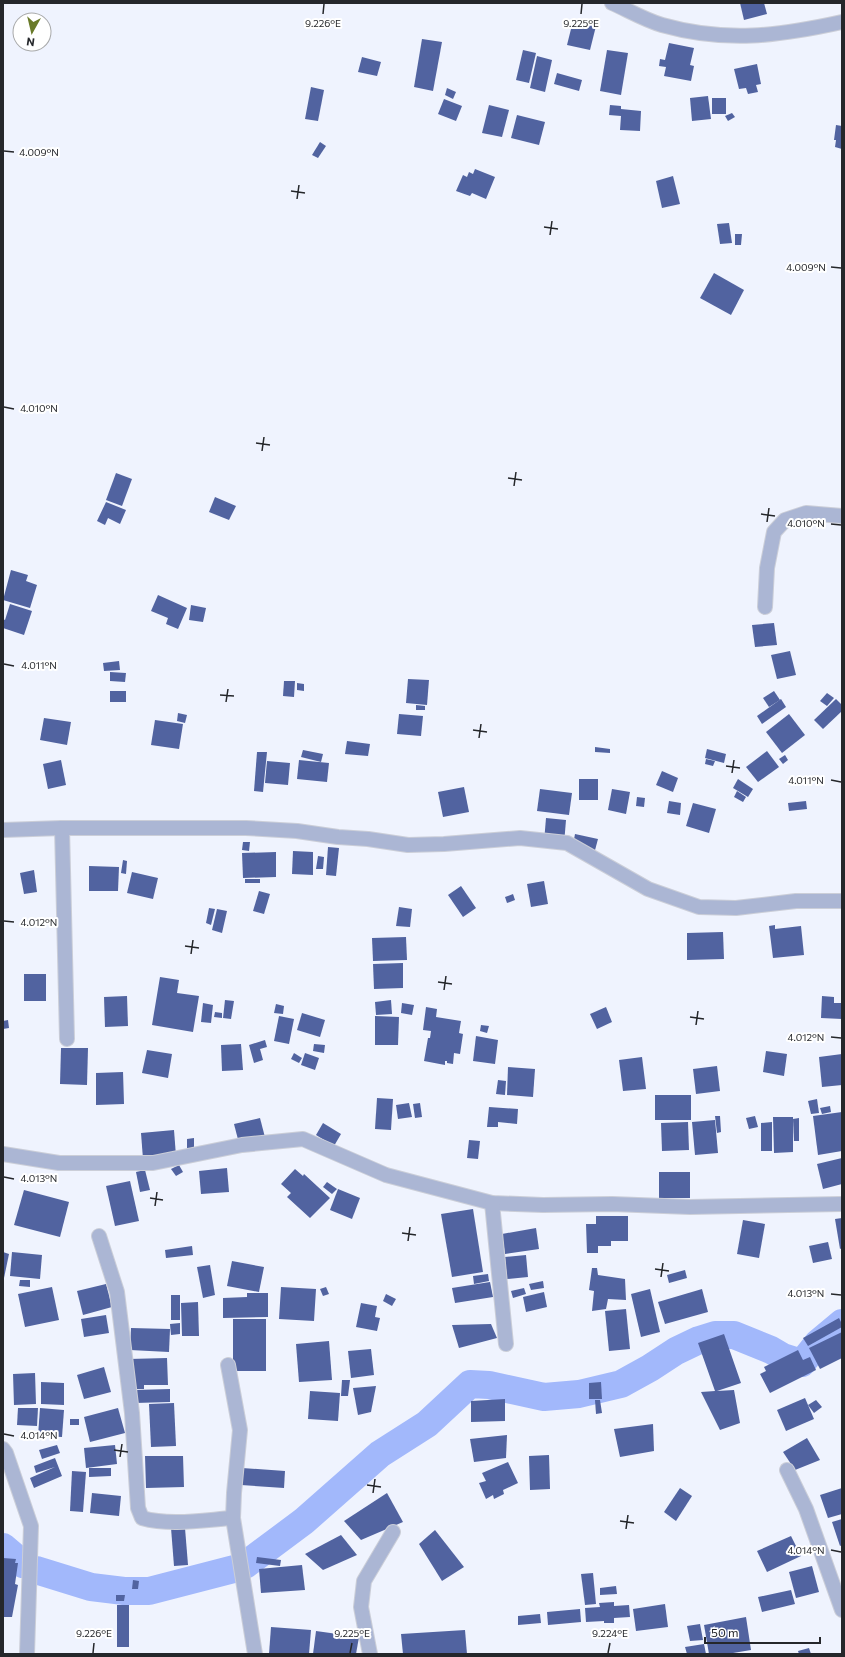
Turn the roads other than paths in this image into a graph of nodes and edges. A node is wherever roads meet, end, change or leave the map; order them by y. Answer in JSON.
{"nodes":[{"id":1,"x":612,"y":3,"type":"edge"},
{"id":2,"x":842,"y":22,"type":"edge"},
{"id":3,"x":842,"y":516,"type":"edge"},
{"id":4,"x":765,"y":607,"type":"dead end"},
{"id":5,"x":62,"y":828,"type":"junction"},
{"id":6,"x":3,"y":830,"type":"edge"},
{"id":7,"x":842,"y":901,"type":"edge"},
{"id":8,"x":67,"y":1039,"type":"dead end"},
{"id":9,"x":3,"y":1154,"type":"edge"},
{"id":10,"x":492,"y":1203,"type":"junction"},
{"id":11,"x":842,"y":1204,"type":"edge"},
{"id":12,"x":99,"y":1236,"type":"dead end"},
{"id":13,"x":506,"y":1344,"type":"dead end"},
{"id":14,"x":228,"y":1366,"type":"dead end"},
{"id":15,"x":3,"y":1449,"type":"edge"},
{"id":16,"x":787,"y":1470,"type":"dead end"},
{"id":17,"x":233,"y":1518,"type":"junction"},
{"id":18,"x":393,"y":1532,"type":"dead end"},
{"id":19,"x":842,"y":1610,"type":"edge"},
{"id":20,"x":27,"y":1654,"type":"edge"},
{"id":21,"x":255,"y":1654,"type":"edge"},
{"id":22,"x":370,"y":1654,"type":"edge"}],
"edges":[{"from":1,"to":2,"type":"street"},
{"from":3,"to":4,"type":"street"},
{"from":5,"to":6,"type":"street"},
{"from":5,"to":7,"type":"street"},
{"from":5,"to":8,"type":"street"},
{"from":9,"to":10,"type":"street"},
{"from":10,"to":11,"type":"street"},
{"from":10,"to":13,"type":"street"},
{"from":12,"to":17,"type":"street"},
{"from":14,"to":17,"type":"street"},
{"from":15,"to":20,"type":"street"},
{"from":16,"to":19,"type":"street"},
{"from":17,"to":21,"type":"street"},
{"from":18,"to":22,"type":"street"}]}
